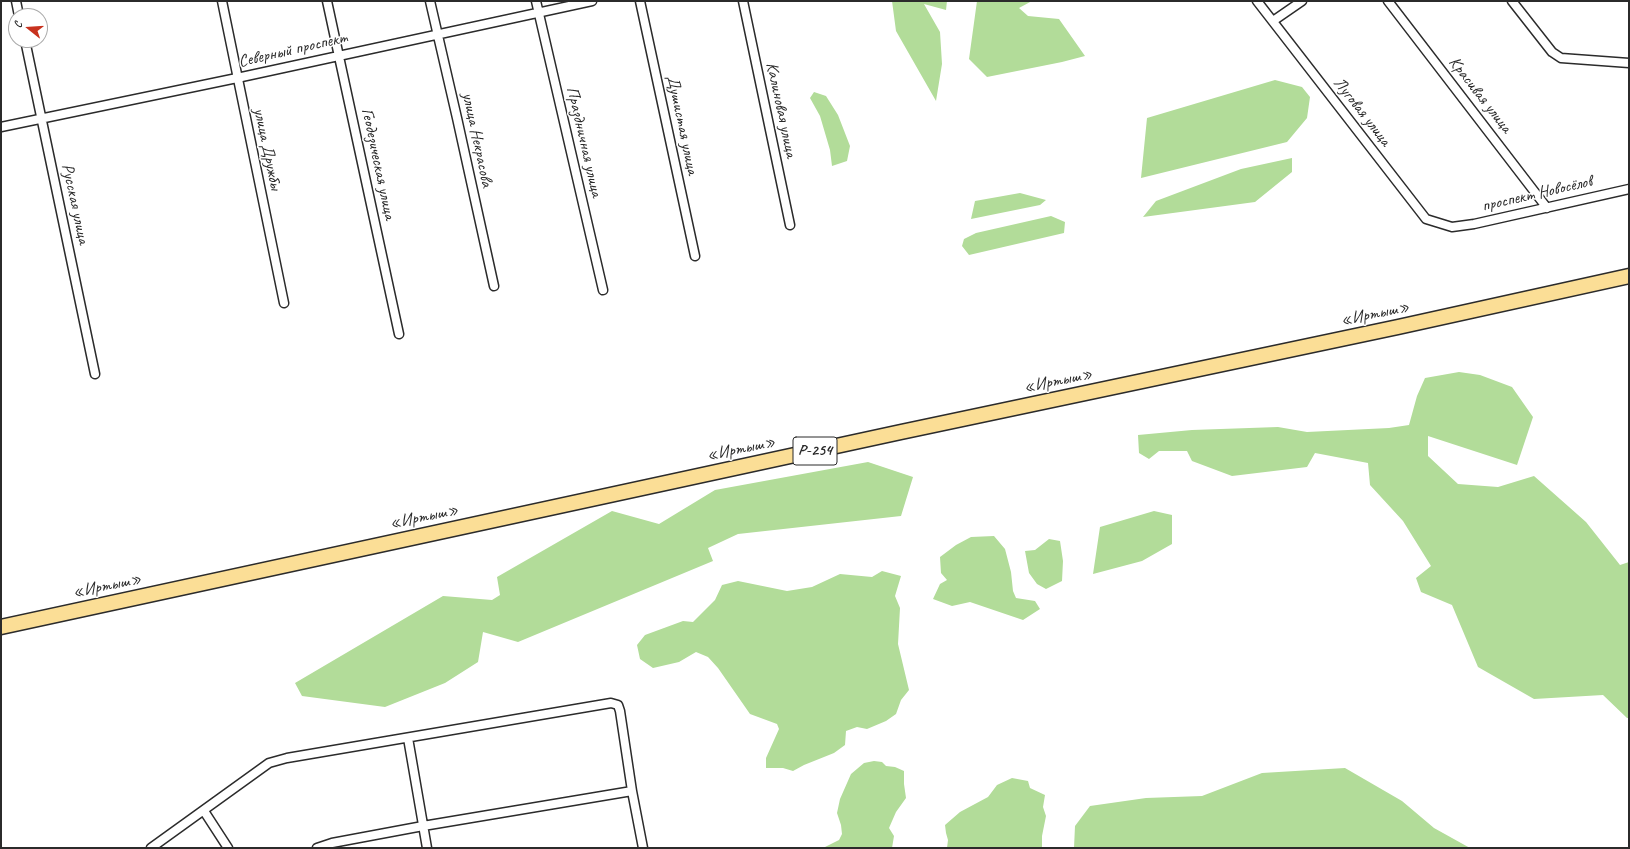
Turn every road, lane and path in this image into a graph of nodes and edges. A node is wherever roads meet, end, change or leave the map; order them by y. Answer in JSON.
{"nodes":[{"id":1,"x":222,"y":1,"type":"edge"},
{"id":2,"x":327,"y":1,"type":"edge"},
{"id":3,"x":430,"y":1,"type":"edge"},
{"id":4,"x":536,"y":1,"type":"edge"},
{"id":5,"x":592,"y":1,"type":"edge"},
{"id":6,"x":640,"y":1,"type":"edge"},
{"id":7,"x":743,"y":1,"type":"edge"},
{"id":8,"x":1257,"y":1,"type":"edge"},
{"id":9,"x":1302,"y":1,"type":"edge"},
{"id":10,"x":1388,"y":1,"type":"edge"},
{"id":11,"x":1512,"y":1,"type":"edge"},
{"id":12,"x":539,"y":12,"type":"junction"},
{"id":13,"x":1272,"y":21,"type":"junction"},
{"id":14,"x":437,"y":33,"type":"junction"},
{"id":15,"x":26,"y":48,"type":"edge"},
{"id":16,"x":339,"y":55,"type":"junction"},
{"id":17,"x":1629,"y":63,"type":"edge"},
{"id":18,"x":237,"y":78,"type":"junction"},
{"id":19,"x":41,"y":118,"type":"junction"},
{"id":20,"x":1,"y":127,"type":"edge"},
{"id":21,"x":1629,"y":190,"type":"edge"},
{"id":22,"x":1547,"y":208,"type":"junction"},
{"id":23,"x":790,"y":226,"type":"dead end"},
{"id":24,"x":1452,"y":227,"type":"joint"},
{"id":25,"x":695,"y":256,"type":"dead end"},
{"id":26,"x":1629,"y":276,"type":"edge"},
{"id":27,"x":494,"y":286,"type":"dead end"},
{"id":28,"x":603,"y":290,"type":"dead end"},
{"id":29,"x":284,"y":303,"type":"dead end"},
{"id":30,"x":398,"y":334,"type":"dead end"},
{"id":31,"x":95,"y":374,"type":"dead end"},
{"id":32,"x":1,"y":627,"type":"edge"},
{"id":33,"x":408,"y":738,"type":"junction"},
{"id":34,"x":632,"y":791,"type":"junction"},
{"id":35,"x":204,"y":811,"type":"junction"},
{"id":36,"x":423,"y":826,"type":"junction"},
{"id":37,"x":151,"y":848,"type":"edge"},
{"id":38,"x":228,"y":848,"type":"edge"},
{"id":39,"x":317,"y":848,"type":"edge"},
{"id":40,"x":427,"y":848,"type":"edge"},
{"id":41,"x":643,"y":848,"type":"edge"}],
"edges":[{"from":1,"to":18,"type":"street","name":"улица Дружбы"},
{"from":2,"to":16,"type":"street","name":"Геодезическая улица"},
{"from":3,"to":14,"type":"street","name":"улица Некрасова"},
{"from":4,"to":12,"type":"street","name":"Праздничная улица"},
{"from":5,"to":12,"type":"street","name":"Северный проспект"},
{"from":6,"to":25,"type":"street","name":"Душистая улица"},
{"from":7,"to":23,"type":"street","name":"Калиновая улица"},
{"from":8,"to":13,"type":"street","name":"Луговая улица"},
{"from":9,"to":13,"type":"street"},
{"from":10,"to":22,"type":"street","name":"Красивая улица"},
{"from":11,"to":17,"type":"street"},
{"from":12,"to":14,"type":"street","name":"Северный проспект"},
{"from":12,"to":28,"type":"street","name":"Праздничная улица"},
{"from":13,"to":24,"type":"street","name":"Луговая улица"},
{"from":14,"to":16,"type":"street","name":"Северный проспект"},
{"from":14,"to":27,"type":"street","name":"улица Некрасова"},
{"from":15,"to":19,"type":"street","name":"Русская улица"},
{"from":16,"to":18,"type":"street","name":"Северный проспект"},
{"from":16,"to":30,"type":"street","name":"Геодезическая улица"},
{"from":18,"to":19,"type":"street","name":"Северный проспект"},
{"from":18,"to":29,"type":"street","name":"улица Дружбы"},
{"from":19,"to":20,"type":"street","name":"Северный проспект"},
{"from":19,"to":31,"type":"street","name":"Русская улица"},
{"from":21,"to":22,"type":"street","name":"проспект Новосёлов"},
{"from":22,"to":24,"type":"street","name":"проспект Новосёлов"},
{"from":26,"to":32,"type":"highway","name":"«Иртыш»","number":"Р-254"},
{"from":33,"to":34,"type":"street"},
{"from":33,"to":35,"type":"street"},
{"from":33,"to":36,"type":"street"},
{"from":34,"to":36,"type":"street"},
{"from":34,"to":41,"type":"street"},
{"from":35,"to":37,"type":"street"},
{"from":35,"to":38,"type":"street"},
{"from":36,"to":39,"type":"street"},
{"from":36,"to":40,"type":"street"}]}
